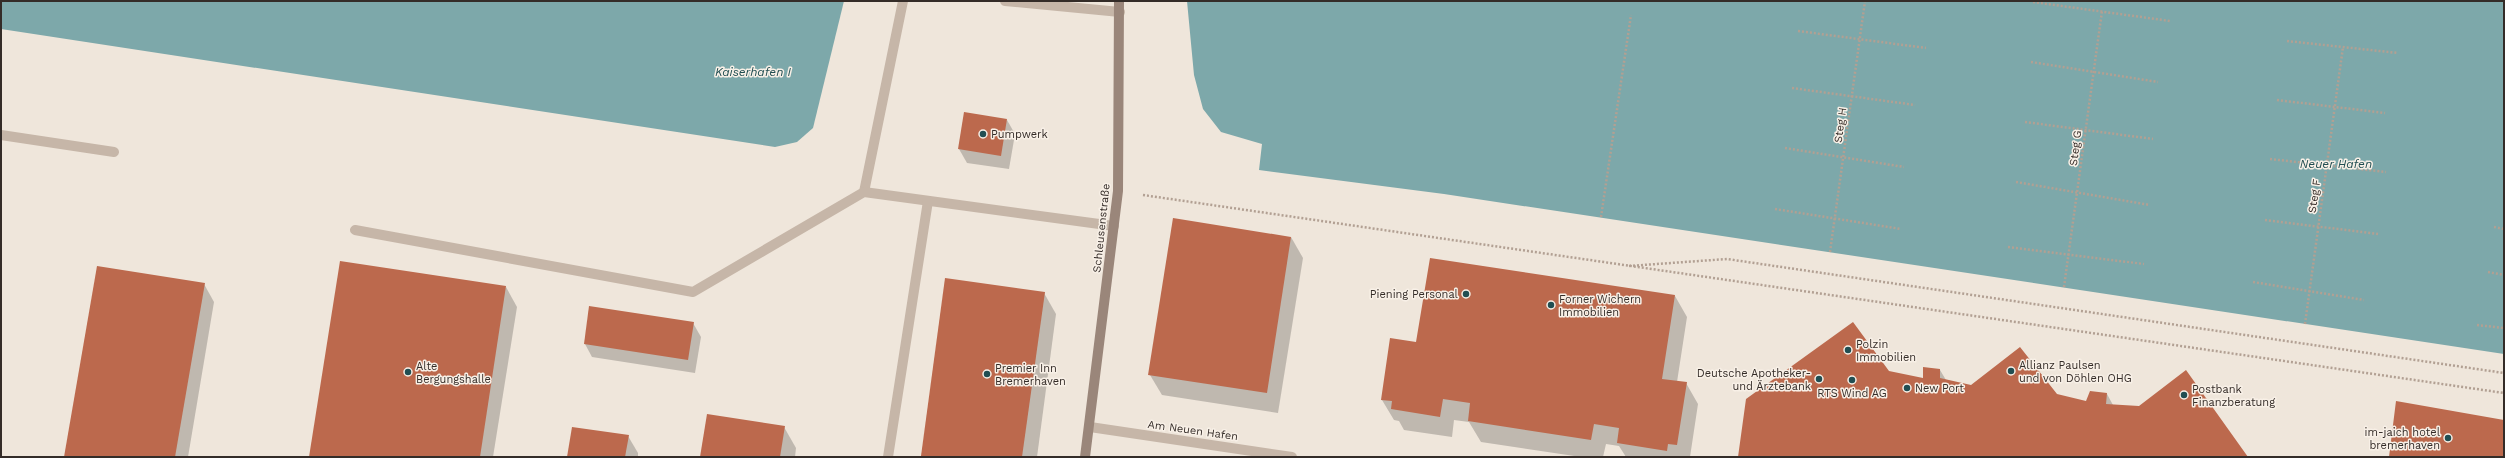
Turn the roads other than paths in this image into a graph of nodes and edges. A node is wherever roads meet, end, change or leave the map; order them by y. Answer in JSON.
{"nodes":[{"id":1,"x":903,"y":1,"type":"edge"},
{"id":2,"x":1006,"y":1,"type":"edge"},
{"id":3,"x":1119,"y":1,"type":"edge"},
{"id":4,"x":1120,"y":12,"type":"junction"},
{"id":5,"x":1,"y":135,"type":"edge"},
{"id":6,"x":114,"y":152,"type":"dead end"},
{"id":7,"x":864,"y":192,"type":"junction"},
{"id":8,"x":928,"y":201,"type":"junction"},
{"id":9,"x":1114,"y":226,"type":"junction"},
{"id":10,"x":355,"y":230,"type":"dead end"},
{"id":11,"x":1090,"y":427,"type":"junction"},
{"id":12,"x":888,"y":457,"type":"edge"},
{"id":13,"x":1086,"y":457,"type":"edge"},
{"id":14,"x":1292,"y":457,"type":"edge"}],
"edges":[{"from":1,"to":7,"type":"street"},
{"from":2,"to":4,"type":"street"},
{"from":3,"to":4,"type":"street","name":"Schleusenstraße"},
{"from":4,"to":9,"type":"street","name":"Schleusenstraße"},
{"from":5,"to":6,"type":"street"},
{"from":7,"to":8,"type":"street"},
{"from":7,"to":10,"type":"street"},
{"from":8,"to":9,"type":"street"},
{"from":8,"to":12,"type":"street"},
{"from":9,"to":11,"type":"street","name":"Schleusenstraße"},
{"from":11,"to":13,"type":"street","name":"Schleusenstraße"},
{"from":11,"to":14,"type":"street","name":"Am Neuen Hafen"}]}
